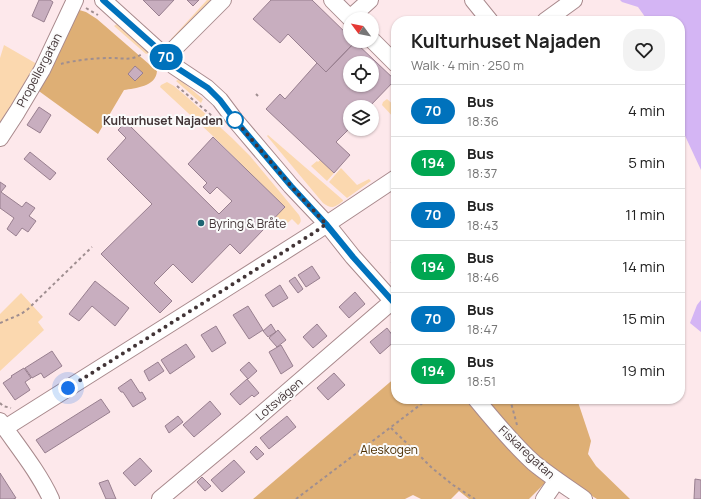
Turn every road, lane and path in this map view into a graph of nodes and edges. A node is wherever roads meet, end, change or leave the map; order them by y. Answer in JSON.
{"nodes":[{"id":1,"x":103,"y":0,"type":"edge"},
{"id":2,"x":224,"y":0,"type":"edge"},
{"id":3,"x":332,"y":0,"type":"edge"},
{"id":4,"x":370,"y":0,"type":"edge"},
{"id":5,"x":473,"y":0,"type":"edge"},
{"id":6,"x":574,"y":0,"type":"edge"},
{"id":7,"x":74,"y":1,"type":"edge"},
{"id":8,"x":344,"y":12,"type":"edge"},
{"id":9,"x":358,"y":12,"type":"edge"},
{"id":10,"x":100,"y":16,"type":"dead end"},
{"id":11,"x":486,"y":16,"type":"edge"},
{"id":12,"x":552,"y":16,"type":"edge"},
{"id":13,"x":379,"y":47,"type":"edge"},
{"id":14,"x":137,"y":50,"type":"dead end"},
{"id":15,"x":166,"y":57,"type":"junction"},
{"id":16,"x":391,"y":59,"type":"edge"},
{"id":17,"x":42,"y":70,"type":"junction"},
{"id":18,"x":174,"y":83,"type":"dead end"},
{"id":19,"x":222,"y":125,"type":"dead end"},
{"id":20,"x":1,"y":135,"type":"edge"},
{"id":21,"x":391,"y":181,"type":"edge"},
{"id":22,"x":326,"y":224,"type":"junction"},
{"id":23,"x":92,"y":247,"type":"dead end"},
{"id":24,"x":391,"y":297,"type":"edge"},
{"id":25,"x":391,"y":304,"type":"edge"},
{"id":26,"x":0,"y":323,"type":"edge"},
{"id":27,"x":421,"y":404,"type":"edge"},
{"id":28,"x":480,"y":404,"type":"edge"},
{"id":29,"x":2,"y":425,"type":"edge"},
{"id":30,"x":391,"y":427,"type":"junction"},
{"id":31,"x":557,"y":480,"type":"junction"},
{"id":32,"x":51,"y":499,"type":"edge"},
{"id":33,"x":160,"y":499,"type":"edge"},
{"id":34,"x":296,"y":499,"type":"edge"},
{"id":35,"x":475,"y":499,"type":"edge"},
{"id":36,"x":544,"y":499,"type":"edge"},
{"id":37,"x":584,"y":499,"type":"edge"}],
"edges":[{"from":1,"to":15,"type":"street"},
{"from":2,"to":15,"type":"street"},
{"from":3,"to":8,"type":"street"},
{"from":4,"to":9,"type":"street"},
{"from":5,"to":11,"type":"street"},
{"from":6,"to":12,"type":"street"},
{"from":7,"to":10,"type":"path"},
{"from":7,"to":17,"type":"street","name":"Propellergatan"},
{"from":13,"to":16,"type":"street"},
{"from":14,"to":17,"type":"path"},
{"from":15,"to":22,"type":"street"},
{"from":17,"to":20,"type":"street","name":"Propellergatan"},
{"from":18,"to":19,"type":"path"},
{"from":21,"to":22,"type":"street"},
{"from":22,"to":24,"type":"street"},
{"from":22,"to":29,"type":"street"},
{"from":23,"to":26,"type":"path"},
{"from":25,"to":33,"type":"street","name":"Lotsvägen"},
{"from":27,"to":30,"type":"path"},
{"from":28,"to":31,"type":"street","name":"Fiskaregatan"},
{"from":29,"to":32,"type":"street"},
{"from":30,"to":34,"type":"path"},
{"from":30,"to":35,"type":"path"},
{"from":31,"to":36,"type":"street"},
{"from":31,"to":37,"type":"street","name":"Fiskaregatan"}]}
